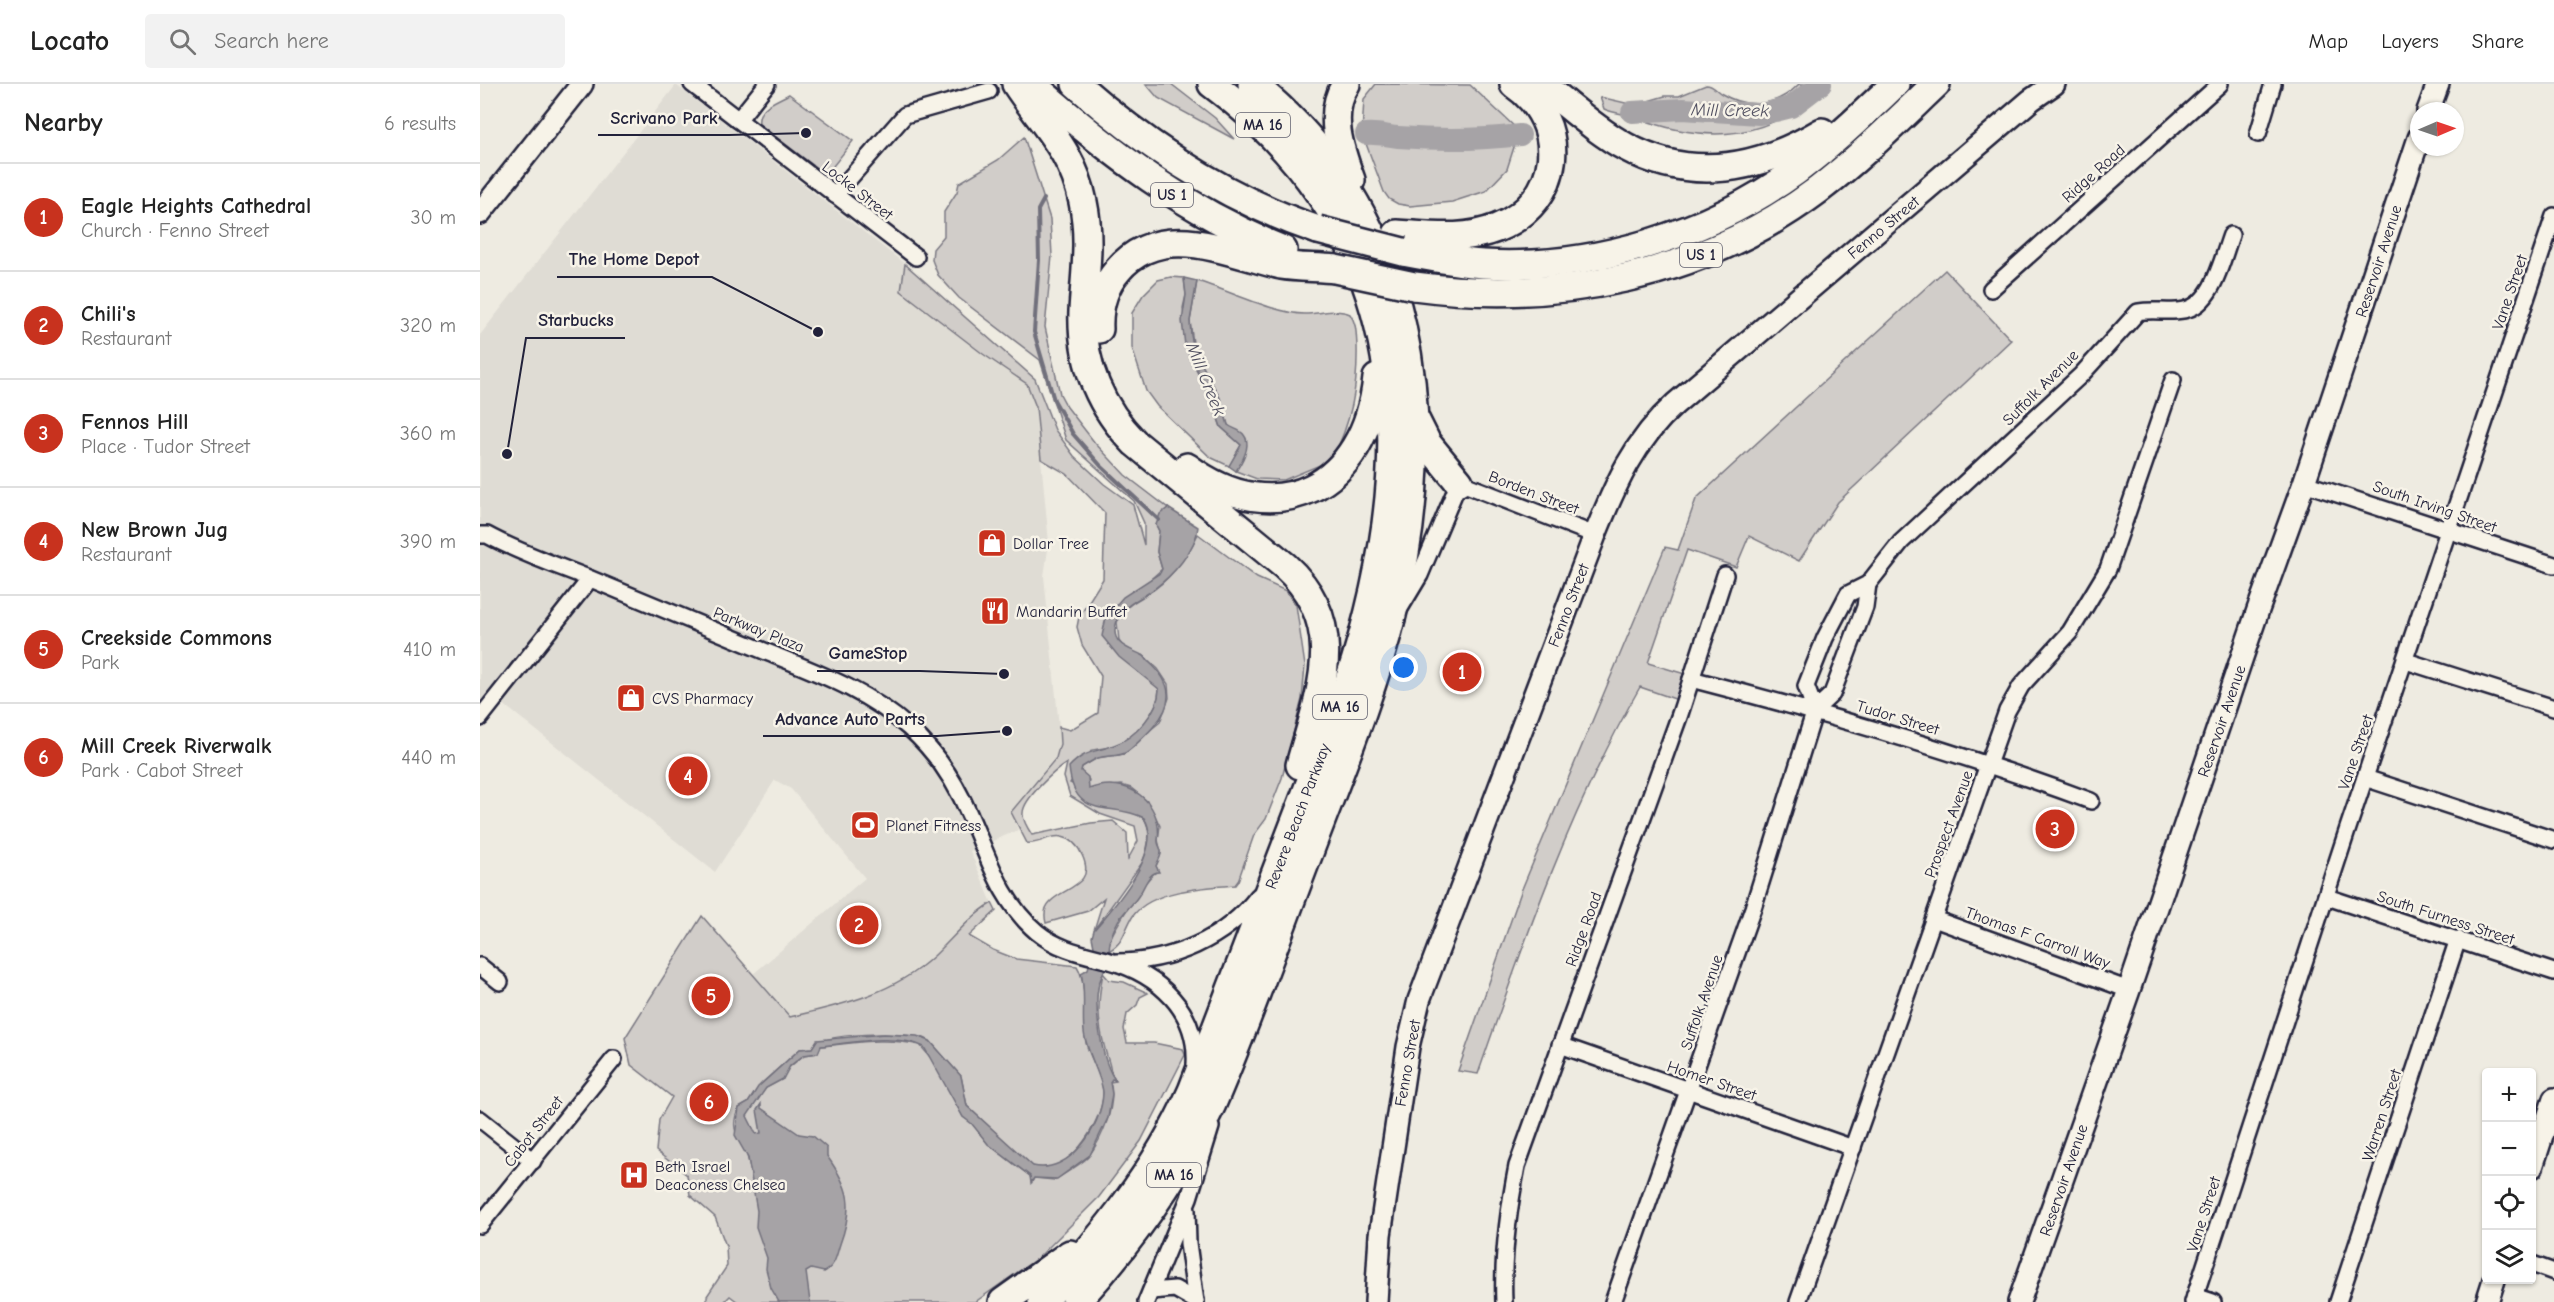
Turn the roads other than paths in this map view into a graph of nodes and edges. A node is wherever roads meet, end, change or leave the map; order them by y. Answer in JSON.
{"nodes":[{"id":1,"x":582,"y":84,"type":"edge"},
{"id":2,"x":692,"y":84,"type":"edge"},
{"id":3,"x":767,"y":84,"type":"edge"},
{"id":4,"x":1016,"y":84,"type":"edge"},
{"id":5,"x":1032,"y":84,"type":"edge"},
{"id":6,"x":1076,"y":84,"type":"edge"},
{"id":7,"x":1212,"y":84,"type":"edge"},
{"id":8,"x":1252,"y":84,"type":"edge"},
{"id":9,"x":1346,"y":84,"type":"edge"},
{"id":10,"x":1514,"y":84,"type":"edge"},
{"id":11,"x":1541,"y":84,"type":"edge"},
{"id":12,"x":1936,"y":84,"type":"edge"},
{"id":13,"x":2055,"y":84,"type":"edge"},
{"id":14,"x":2220,"y":84,"type":"edge"},
{"id":15,"x":2273,"y":84,"type":"edge"},
{"id":16,"x":2438,"y":84,"type":"edge"},
{"id":17,"x":989,"y":92,"type":"dead end"},
{"id":18,"x":1885,"y":93,"type":"edge"},
{"id":19,"x":2431,"y":102,"type":"edge"},
{"id":20,"x":738,"y":120,"type":"junction"},
{"id":21,"x":2258,"y":134,"type":"dead end"},
{"id":22,"x":2413,"y":156,"type":"edge"},
{"id":23,"x":835,"y":195,"type":"junction"},
{"id":24,"x":480,"y":213,"type":"edge"},
{"id":25,"x":2554,"y":216,"type":"edge"},
{"id":26,"x":1367,"y":224,"type":"junction"},
{"id":27,"x":2231,"y":235,"type":"dead end"},
{"id":28,"x":1400,"y":243,"type":"junction"},
{"id":29,"x":916,"y":257,"type":"dead end"},
{"id":30,"x":1335,"y":269,"type":"junction"},
{"id":31,"x":1991,"y":289,"type":"dead end"},
{"id":32,"x":1374,"y":302,"type":"junction"},
{"id":33,"x":2174,"y":380,"type":"dead end"},
{"id":34,"x":1413,"y":412,"type":"junction"},
{"id":35,"x":1459,"y":482,"type":"junction"},
{"id":36,"x":2304,"y":483,"type":"junction"},
{"id":37,"x":2448,"y":529,"type":"junction"},
{"id":38,"x":482,"y":531,"type":"edge"},
{"id":39,"x":1595,"y":535,"type":"junction"},
{"id":40,"x":2554,"y":565,"type":"edge"},
{"id":41,"x":1725,"y":575,"type":"dead end"},
{"id":42,"x":590,"y":579,"type":"junction"},
{"id":43,"x":1868,"y":584,"type":"junction"},
{"id":44,"x":1390,"y":622,"type":"junction"},
{"id":45,"x":2406,"y":661,"type":"junction"},
{"id":46,"x":1691,"y":679,"type":"junction"},
{"id":47,"x":2554,"y":708,"type":"edge"},
{"id":48,"x":1815,"y":710,"type":"junction"},
{"id":49,"x":480,"y":718,"type":"edge"},
{"id":50,"x":1989,"y":763,"type":"junction"},
{"id":51,"x":2366,"y":778,"type":"junction"},
{"id":52,"x":2091,"y":801,"type":"dead end"},
{"id":53,"x":2554,"y":840,"type":"edge"},
{"id":54,"x":1276,"y":868,"type":"junction"},
{"id":55,"x":2327,"y":897,"type":"junction"},
{"id":56,"x":1934,"y":919,"type":"junction"},
{"id":57,"x":2458,"y":939,"type":"junction"},
{"id":58,"x":1112,"y":962,"type":"junction"},
{"id":59,"x":480,"y":966,"type":"edge"},
{"id":60,"x":2554,"y":972,"type":"edge"},
{"id":61,"x":500,"y":982,"type":"dead end"},
{"id":62,"x":2129,"y":990,"type":"junction"},
{"id":63,"x":1241,"y":1030,"type":"junction"},
{"id":64,"x":1560,"y":1045,"type":"junction"},
{"id":65,"x":614,"y":1059,"type":"dead end"},
{"id":66,"x":1192,"y":1091,"type":"junction"},
{"id":67,"x":1689,"y":1091,"type":"junction"},
{"id":68,"x":2552,"y":1110,"type":"edge"},
{"id":69,"x":480,"y":1119,"type":"edge"},
{"id":70,"x":1853,"y":1148,"type":"junction"},
{"id":71,"x":2536,"y":1156,"type":"edge"},
{"id":72,"x":533,"y":1161,"type":"junction"},
{"id":73,"x":1189,"y":1198,"type":"junction"},
{"id":74,"x":1123,"y":1208,"type":"junction"},
{"id":75,"x":480,"y":1225,"type":"edge"},
{"id":76,"x":2536,"y":1265,"type":"edge"},
{"id":77,"x":2554,"y":1272,"type":"edge"},
{"id":78,"x":2493,"y":1284,"type":"edge"},
{"id":79,"x":1148,"y":1297,"type":"edge"},
{"id":80,"x":2194,"y":1299,"type":"edge"},
{"id":81,"x":1196,"y":1301,"type":"edge"},
{"id":82,"x":1003,"y":1302,"type":"edge"},
{"id":83,"x":1042,"y":1302,"type":"edge"},
{"id":84,"x":1076,"y":1302,"type":"edge"},
{"id":85,"x":1376,"y":1302,"type":"edge"},
{"id":86,"x":1504,"y":1302,"type":"edge"},
{"id":87,"x":1614,"y":1302,"type":"edge"},
{"id":88,"x":1798,"y":1302,"type":"edge"},
{"id":89,"x":2019,"y":1302,"type":"edge"},
{"id":90,"x":2212,"y":1302,"type":"edge"},
{"id":91,"x":2338,"y":1302,"type":"edge"},
{"id":92,"x":2487,"y":1302,"type":"edge"}],
"edges":[{"from":1,"to":24,"type":"street"},
{"from":2,"to":20,"type":"street","name":"Locke Street"},
{"from":3,"to":20,"type":"street"},
{"from":4,"to":54,"type":"highway"},
{"from":5,"to":30,"type":"highway","number":"US 1"},
{"from":6,"to":28,"type":"highway","number":"US 1","bridge":true},
{"from":7,"to":32,"type":"highway","name":"Revere Beach Parkway","number":"MA 16"},
{"from":8,"to":26,"type":"highway","name":"Revere Beach Parkway","number":"MA 16"},
{"from":9,"to":26,"type":"highway"},
{"from":10,"to":28,"type":"highway"},
{"from":11,"to":18,"type":"highway"},
{"from":12,"to":30,"type":"highway","number":"US 1","bridge":true},
{"from":13,"to":39,"type":"street","name":"Fenno Street"},
{"from":14,"to":31,"type":"street","name":"Ridge Road"},
{"from":15,"to":21,"type":"street"},
{"from":16,"to":19,"type":"street"},
{"from":17,"to":23,"type":"street"},
{"from":18,"to":28,"type":"highway","number":"US 1"},
{"from":20,"to":23,"type":"street","name":"Locke Street"},
{"from":22,"to":36,"type":"street","name":"Reservoir Avenue"},
{"from":23,"to":29,"type":"street","name":"Locke Street"},
{"from":25,"to":37,"type":"street","name":"Vane Street"},
{"from":26,"to":34,"type":"highway","name":"Revere Beach Parkway","number":"MA 16"},
{"from":27,"to":43,"type":"street","name":"Suffolk Avenue"},
{"from":30,"to":32,"type":"highway"},
{"from":32,"to":54,"type":"highway","name":"Revere Beach Parkway","number":"MA 16"},
{"from":33,"to":50,"type":"street","name":"Prospect Avenue"},
{"from":34,"to":35,"type":"highway"},
{"from":34,"to":44,"type":"highway","name":"Revere Beach Parkway","number":"MA 16"},
{"from":35,"to":39,"type":"street","name":"Borden Street"},
{"from":35,"to":44,"type":"street"},
{"from":36,"to":37,"type":"street","name":"South Irving Street"},
{"from":36,"to":62,"type":"street","name":"Reservoir Avenue"},
{"from":37,"to":40,"type":"street","name":"South Irving Street"},
{"from":37,"to":45,"type":"street","name":"Vane Street"},
{"from":38,"to":42,"type":"street","name":"Parkway Plaza"},
{"from":39,"to":85,"type":"street","name":"Fenno Street"},
{"from":41,"to":46,"type":"street","name":"Ridge Road"},
{"from":42,"to":49,"type":"street"},
{"from":42,"to":58,"type":"street","name":"Parkway Plaza"},
{"from":43,"to":48,"type":"street","name":"Suffolk Avenue"},
{"from":43,"to":48,"type":"street","name":"Suffolk Avenue"},
{"from":44,"to":63,"type":"highway","name":"Revere Beach Parkway","number":"MA 16"},
{"from":45,"to":47,"type":"street"},
{"from":45,"to":51,"type":"street","name":"Vane Street"},
{"from":46,"to":48,"type":"street","name":"Tudor Street"},
{"from":46,"to":64,"type":"street","name":"Ridge Road"},
{"from":48,"to":50,"type":"street","name":"Tudor Street"},
{"from":48,"to":67,"type":"street","name":"Suffolk Avenue"},
{"from":50,"to":52,"type":"street","name":"Tudor Street"},
{"from":50,"to":56,"type":"street","name":"Prospect Avenue"},
{"from":51,"to":53,"type":"street"},
{"from":51,"to":55,"type":"street","name":"Vane Street"},
{"from":54,"to":58,"type":"street"},
{"from":54,"to":66,"type":"highway","name":"Revere Beach Parkway","number":"MA 16"},
{"from":55,"to":57,"type":"street","name":"South Furness Street"},
{"from":55,"to":80,"type":"street","name":"Vane Street"},
{"from":56,"to":62,"type":"street","name":"Thomas F Carroll Way"},
{"from":56,"to":70,"type":"street","name":"Prospect Avenue"},
{"from":57,"to":60,"type":"street","name":"South Furness Street"},
{"from":57,"to":91,"type":"street","name":"Warren Street"},
{"from":58,"to":66,"type":"street"},
{"from":59,"to":61,"type":"street"},
{"from":62,"to":89,"type":"street","name":"Reservoir Avenue"},
{"from":63,"to":73,"type":"street","name":"Revere Beach Parkway"},
{"from":63,"to":84,"type":"highway","name":"Revere Beach Parkway","number":"MA 16"},
{"from":64,"to":67,"type":"street","name":"Homer Street"},
{"from":64,"to":86,"type":"street","name":"Ridge Road"},
{"from":65,"to":72,"type":"street","name":"Cabot Street"},
{"from":66,"to":74,"type":"highway","name":"Revere Beach Parkway","number":"MA 16"},
{"from":67,"to":70,"type":"street","name":"Homer Street"},
{"from":67,"to":87,"type":"street","name":"Suffolk Avenue"},
{"from":68,"to":71,"type":"street"},
{"from":69,"to":72,"type":"street"},
{"from":70,"to":88,"type":"street","name":"Prospect Avenue"},
{"from":72,"to":75,"type":"street","name":"Cabot Street"},
{"from":73,"to":79,"type":"street","name":"Revere Beach Parkway"},
{"from":73,"to":81,"type":"street"},
{"from":74,"to":82,"type":"highway"},
{"from":74,"to":83,"type":"highway","name":"Revere Beach Parkway","number":"MA 16"},
{"from":76,"to":77,"type":"street"},
{"from":78,"to":92,"type":"street"},
{"from":79,"to":81,"type":"street"},
{"from":80,"to":90,"type":"street"}]}
